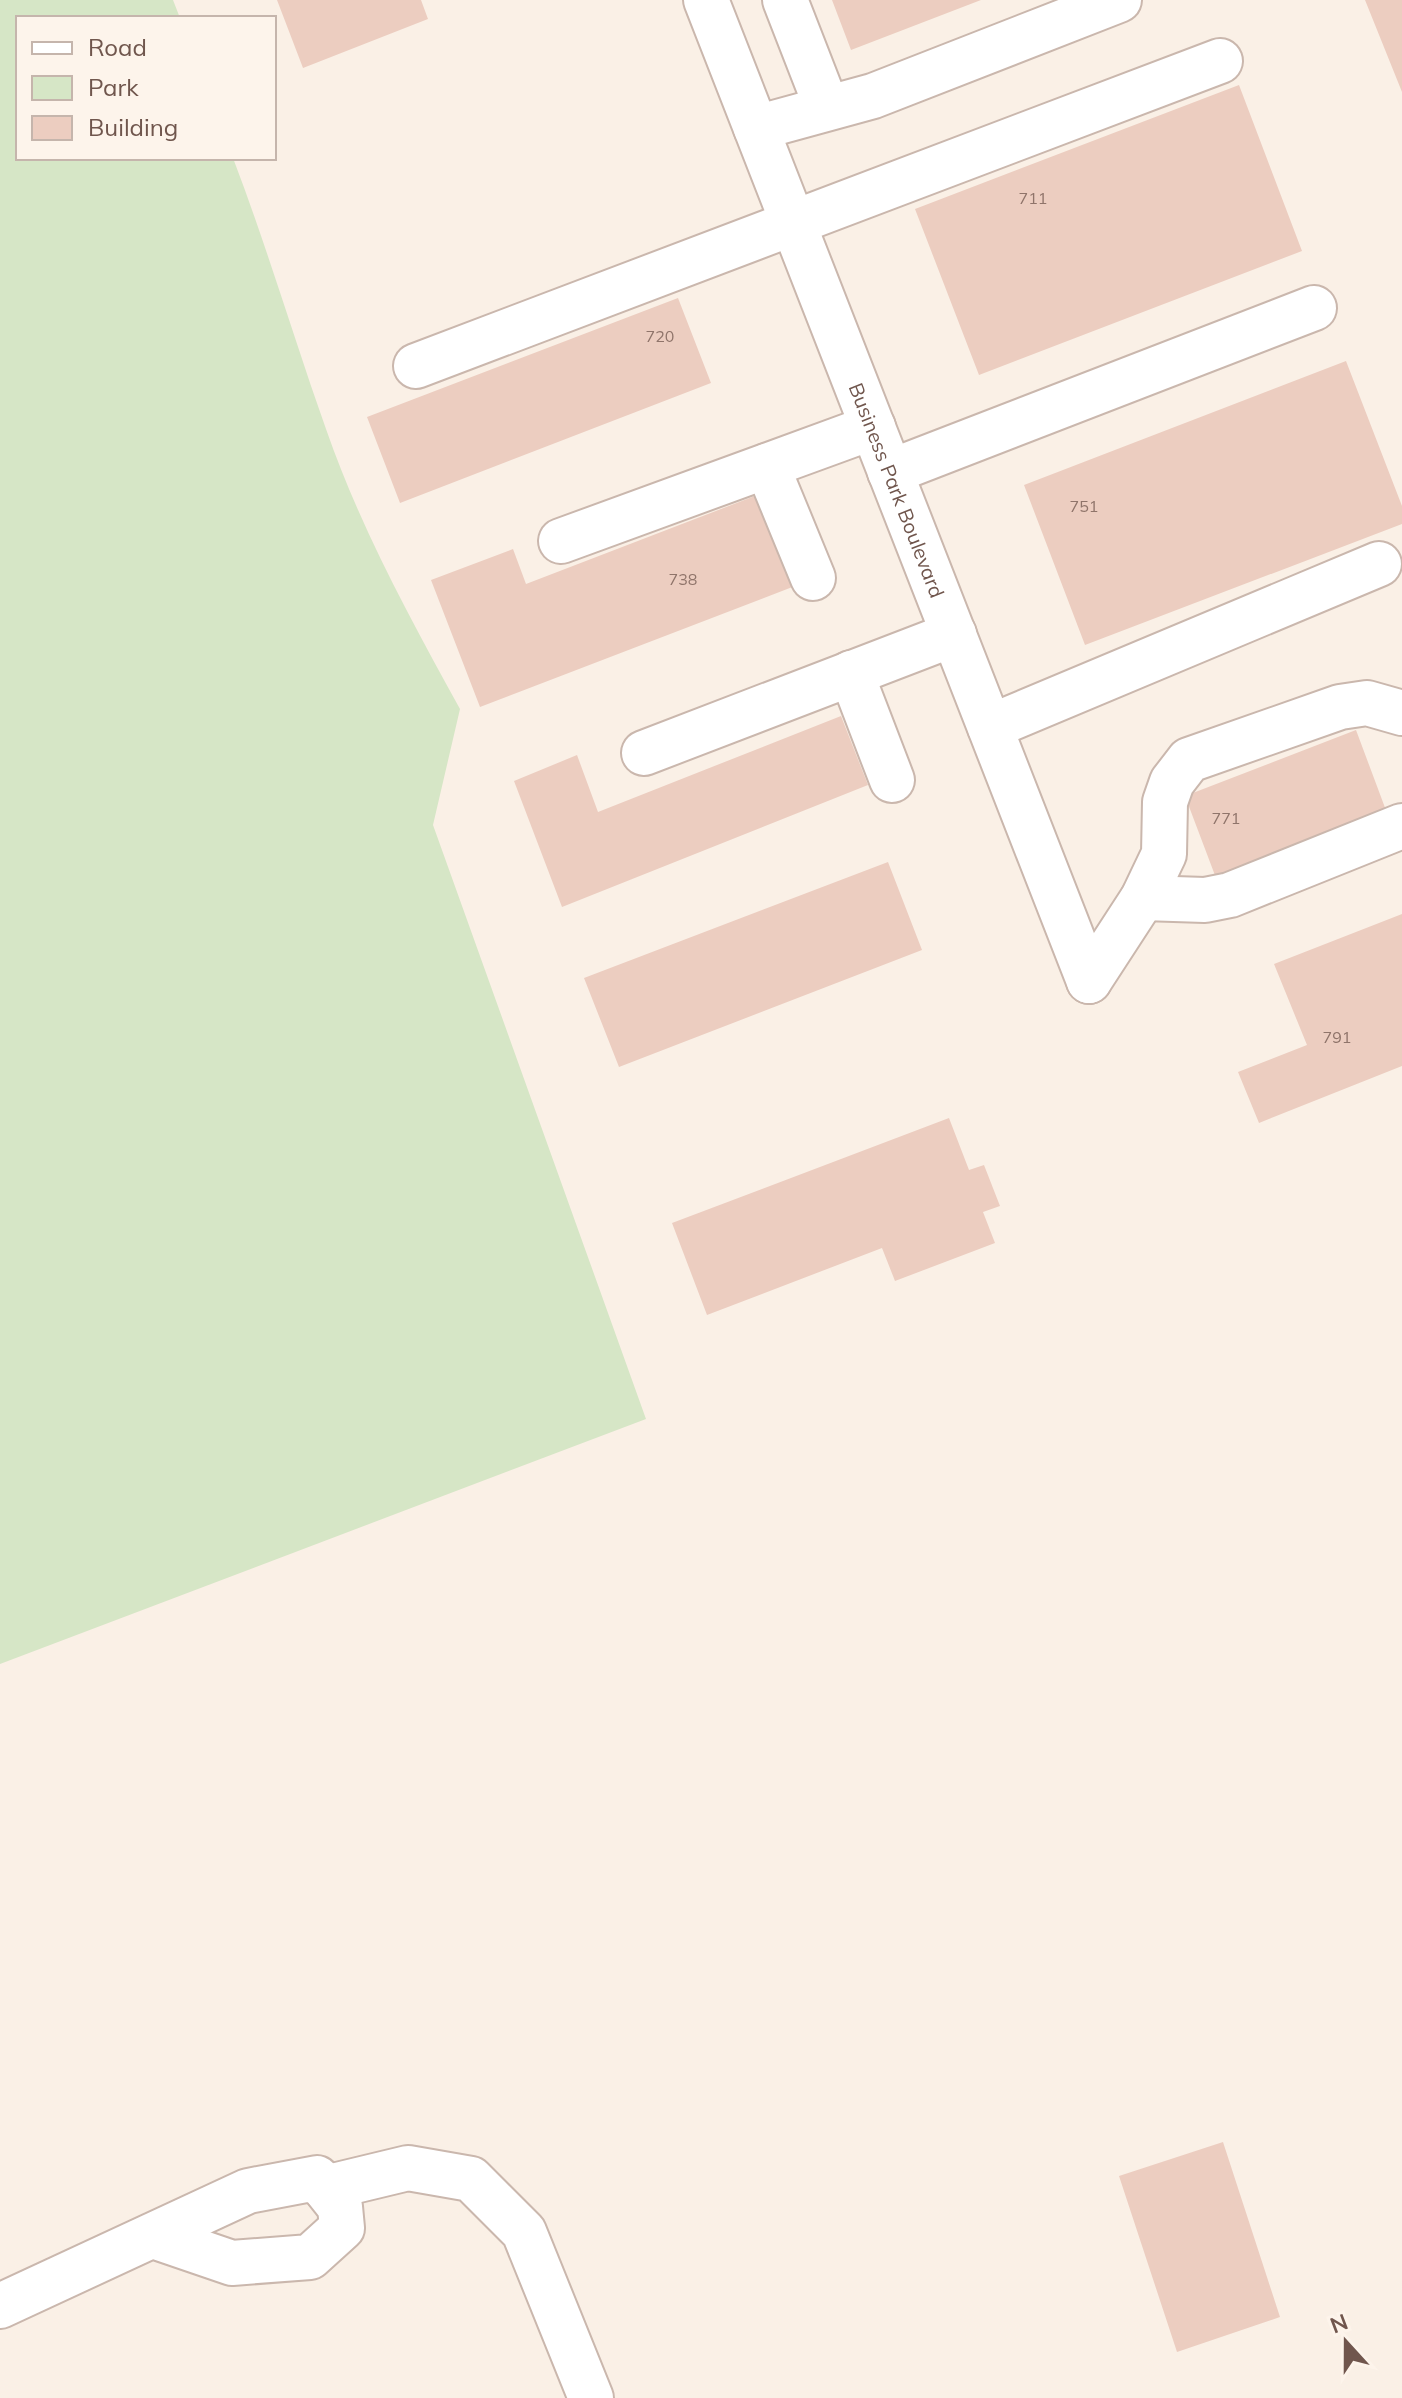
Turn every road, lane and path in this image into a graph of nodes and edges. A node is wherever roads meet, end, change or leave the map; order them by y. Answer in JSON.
{"nodes":[{"id":1,"x":706,"y":0,"type":"edge"},
{"id":2,"x":785,"y":0,"type":"edge"},
{"id":3,"x":1119,"y":0,"type":"edge"},
{"id":4,"x":1220,"y":61,"type":"dead end"},
{"id":5,"x":827,"y":108,"type":"junction"},
{"id":6,"x":756,"y":128,"type":"junction"},
{"id":7,"x":794,"y":225,"type":"junction"},
{"id":8,"x":1314,"y":308,"type":"dead end"},
{"id":9,"x":416,"y":366,"type":"dead end"},
{"id":10,"x":873,"y":427,"type":"junction"},
{"id":11,"x":767,"y":466,"type":"junction"},
{"id":12,"x":890,"y":472,"type":"junction"},
{"id":13,"x":561,"y":541,"type":"dead end"},
{"id":14,"x":1379,"y":564,"type":"dead end"},
{"id":15,"x":813,"y":578,"type":"dead end"},
{"id":16,"x":954,"y":634,"type":"junction"},
{"id":17,"x":851,"y":673,"type":"junction"},
{"id":18,"x":1402,"y":713,"type":"edge"},
{"id":19,"x":990,"y":727,"type":"junction"},
{"id":20,"x":644,"y":753,"type":"dead end"},
{"id":21,"x":892,"y":780,"type":"dead end"},
{"id":22,"x":1402,"y":826,"type":"edge"},
{"id":23,"x":1143,"y":898,"type":"junction"},
{"id":24,"x":325,"y":2188,"type":"junction"},
{"id":25,"x":153,"y":2236,"type":"junction"},
{"id":26,"x":0,"y":2306,"type":"edge"},
{"id":27,"x":591,"y":2398,"type":"edge"}],
"edges":[{"from":1,"to":6,"type":"street","name":"Business Park Boulevard"},
{"from":2,"to":5,"type":"street"},
{"from":3,"to":5,"type":"street"},
{"from":4,"to":7,"type":"street"},
{"from":5,"to":6,"type":"street"},
{"from":6,"to":7,"type":"street","name":"Business Park Boulevard"},
{"from":7,"to":9,"type":"street"},
{"from":7,"to":10,"type":"street","name":"Business Park Boulevard"},
{"from":8,"to":12,"type":"street"},
{"from":10,"to":11,"type":"street"},
{"from":10,"to":12,"type":"street","name":"Business Park Boulevard"},
{"from":11,"to":13,"type":"street"},
{"from":11,"to":15,"type":"street"},
{"from":12,"to":16,"type":"street","name":"Business Park Boulevard"},
{"from":14,"to":19,"type":"street"},
{"from":16,"to":17,"type":"street"},
{"from":16,"to":19,"type":"street","name":"Business Park Boulevard"},
{"from":17,"to":20,"type":"street"},
{"from":17,"to":21,"type":"street"},
{"from":18,"to":23,"type":"street"},
{"from":19,"to":23,"type":"street","name":"Business Park Boulevard"},
{"from":22,"to":23,"type":"street"},
{"from":24,"to":25,"type":"street"},
{"from":24,"to":25,"type":"street"},
{"from":24,"to":27,"type":"street"},
{"from":25,"to":26,"type":"street"}]}
